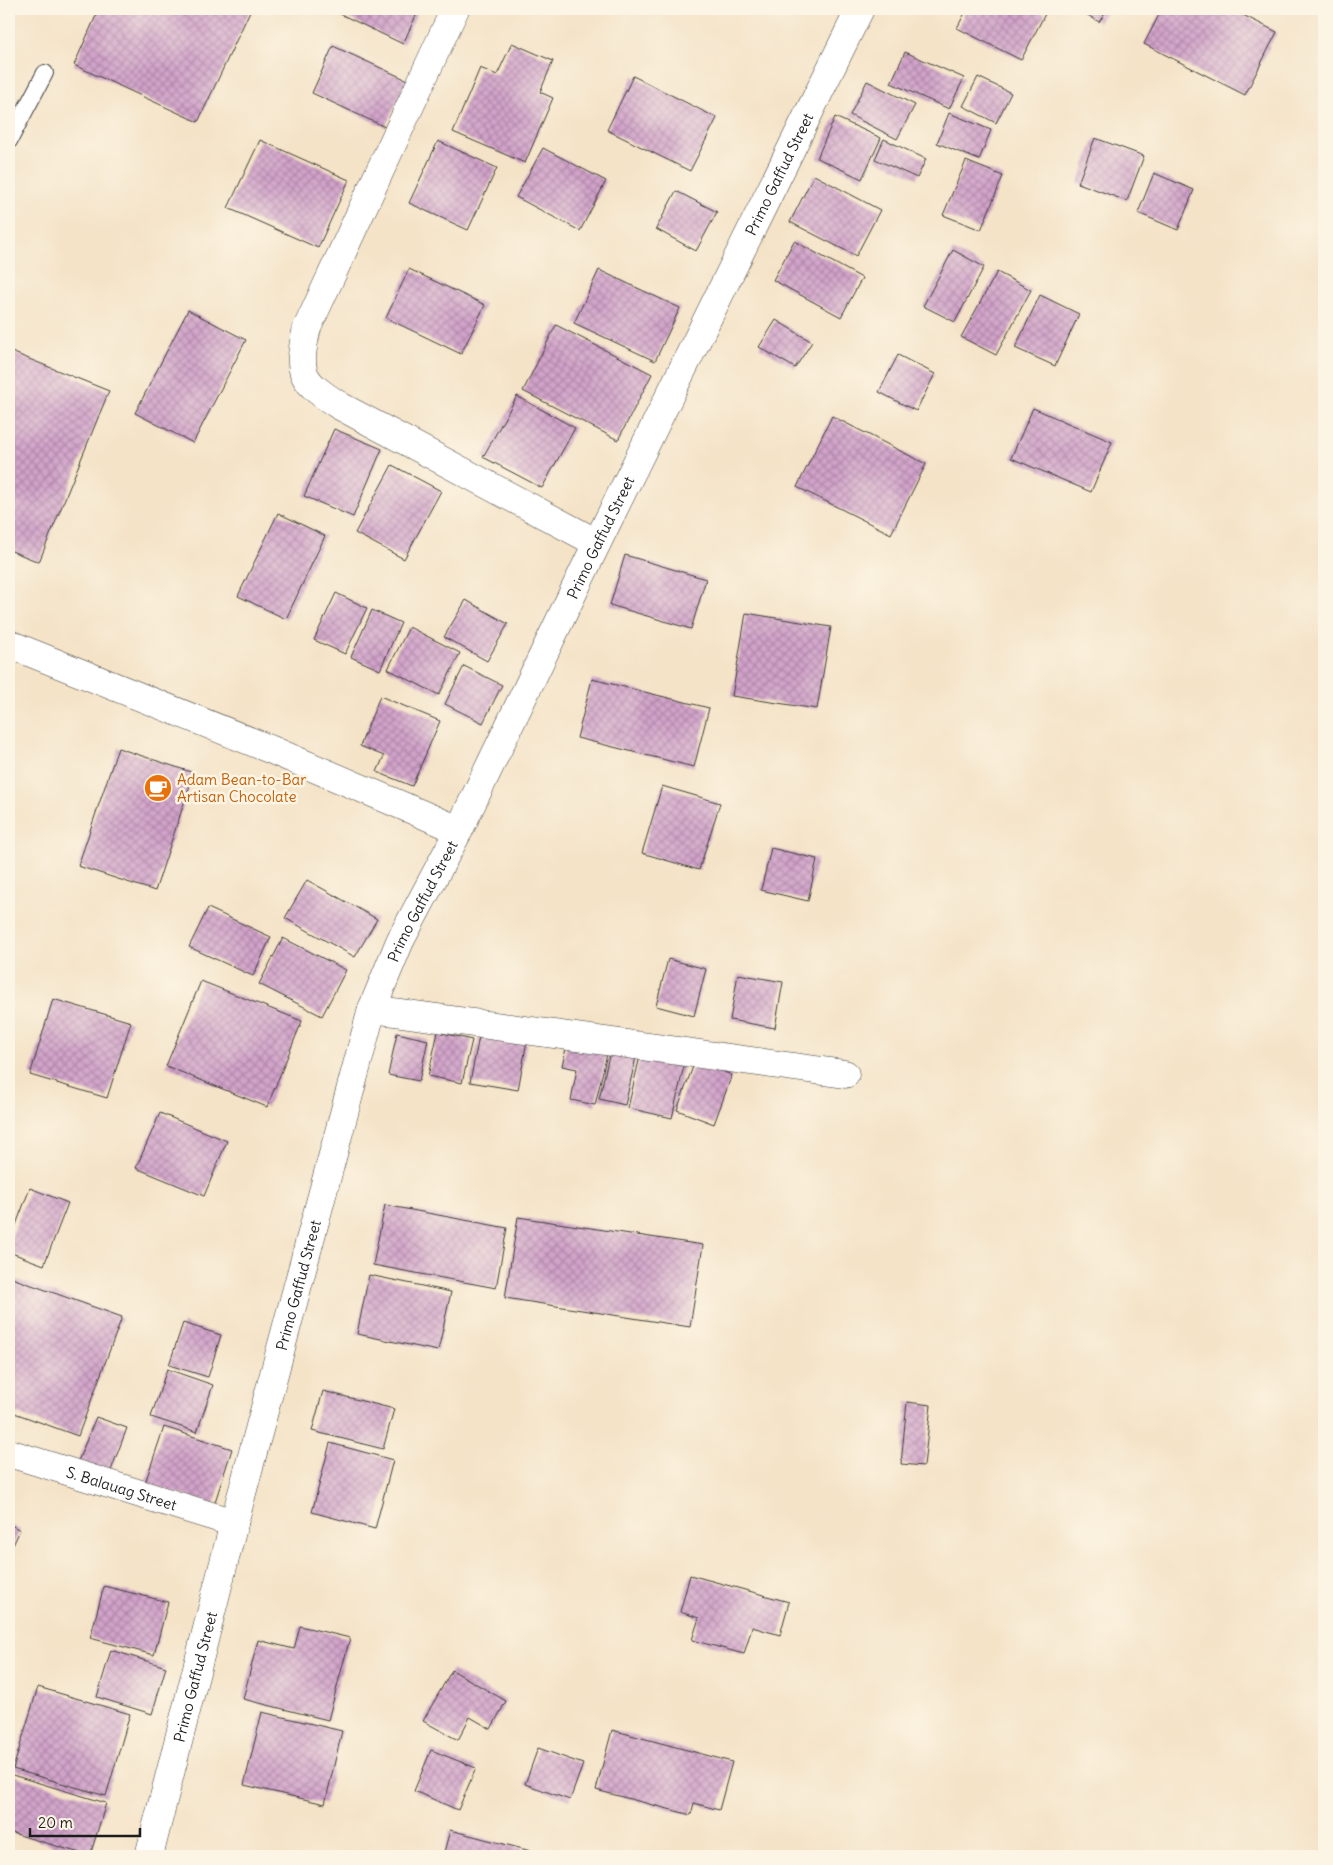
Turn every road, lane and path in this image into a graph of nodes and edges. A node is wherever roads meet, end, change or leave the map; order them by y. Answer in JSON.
{"nodes":[{"id":1,"x":455,"y":9,"type":"edge"},
{"id":2,"x":860,"y":9,"type":"edge"},
{"id":3,"x":45,"y":74,"type":"dead end"},
{"id":4,"x":9,"y":141,"type":"edge"},
{"id":5,"x":597,"y":543,"type":"junction"},
{"id":6,"x":9,"y":644,"type":"edge"},
{"id":7,"x":459,"y":830,"type":"junction"},
{"id":8,"x":372,"y":1009,"type":"junction"},
{"id":9,"x":845,"y":1074,"type":"dead end"},
{"id":10,"x":9,"y":1453,"type":"edge"},
{"id":11,"x":234,"y":1523,"type":"junction"},
{"id":12,"x":149,"y":1856,"type":"edge"}],
"edges":[{"from":1,"to":5,"type":"main road"},
{"from":2,"to":5,"type":"main road","name":"Primo Gaffud Street"},
{"from":3,"to":4,"type":"lane"},
{"from":5,"to":7,"type":"main road","name":"Primo Gaffud Street"},
{"from":6,"to":7,"type":"main road"},
{"from":7,"to":8,"type":"main road","name":"Primo Gaffud Street"},
{"from":8,"to":9,"type":"main road"},
{"from":8,"to":11,"type":"main road","name":"Primo Gaffud Street"},
{"from":10,"to":11,"type":"main road","name":"S. Balauag Street"},
{"from":11,"to":12,"type":"main road","name":"Primo Gaffud Street"}]}
